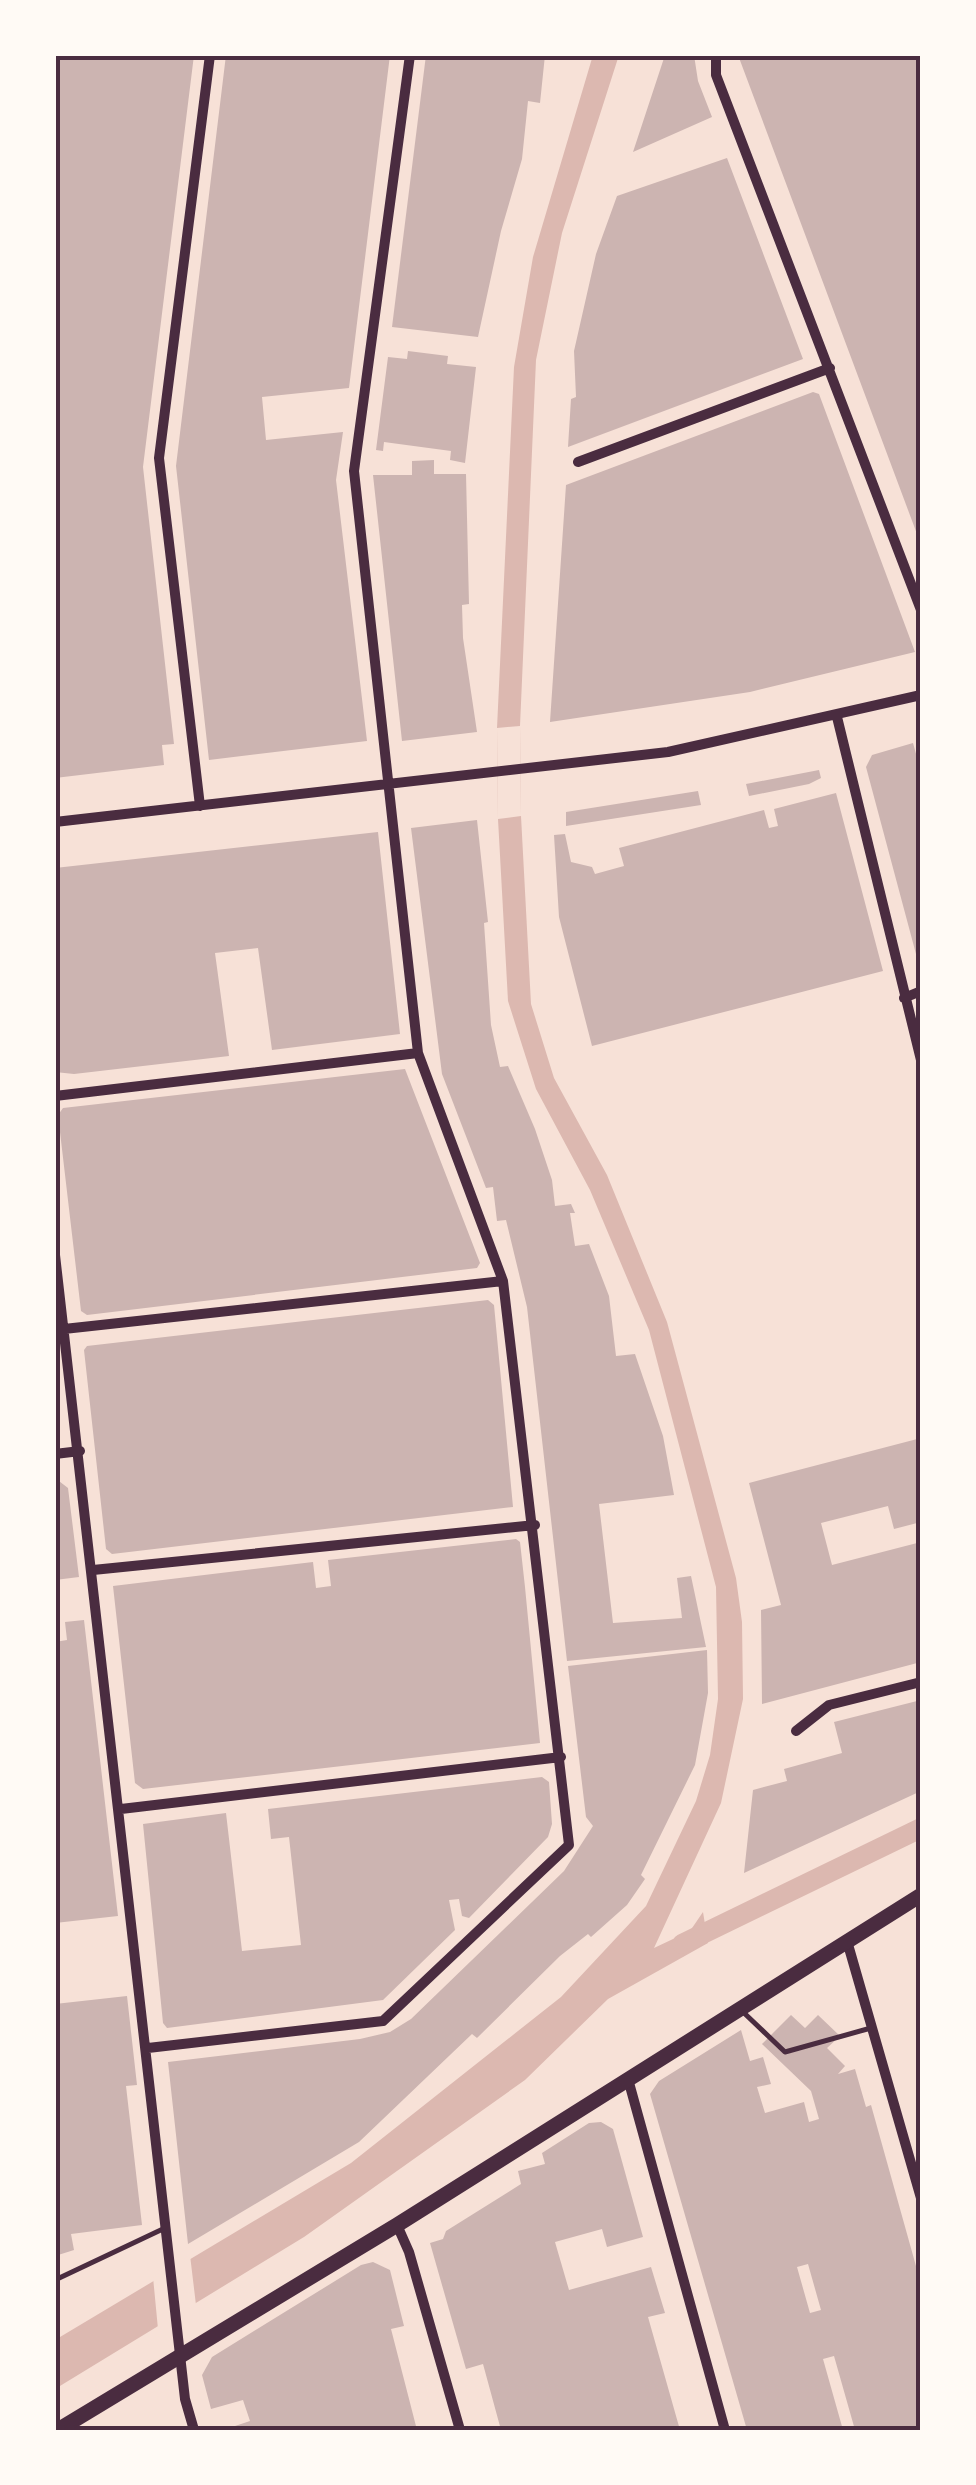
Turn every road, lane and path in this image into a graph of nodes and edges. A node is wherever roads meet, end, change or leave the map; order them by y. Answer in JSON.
{"nodes":[{"id":1,"x":210,"y":55,"type":"edge"},
{"id":2,"x":410,"y":55,"type":"edge"},
{"id":3,"x":716,"y":55,"type":"edge"},
{"id":4,"x":830,"y":368,"type":"junction"},
{"id":5,"x":578,"y":462,"type":"dead end"},
{"id":6,"x":921,"y":610,"type":"edge"},
{"id":7,"x":921,"y":695,"type":"edge"},
{"id":8,"x":837,"y":717,"type":"junction"},
{"id":9,"x":387,"y":782,"type":"junction"},
{"id":10,"x":200,"y":806,"type":"junction"},
{"id":11,"x":55,"y":822,"type":"edge"},
{"id":12,"x":921,"y":992,"type":"edge"},
{"id":13,"x":904,"y":998,"type":"junction"},
{"id":14,"x":418,"y":1054,"type":"junction"},
{"id":15,"x":921,"y":1060,"type":"edge"},
{"id":16,"x":55,"y":1096,"type":"edge"},
{"id":17,"x":55,"y":1254,"type":"edge"},
{"id":18,"x":503,"y":1282,"type":"junction"},
{"id":19,"x":64,"y":1329,"type":"junction"},
{"id":20,"x":80,"y":1451,"type":"junction"},
{"id":21,"x":55,"y":1454,"type":"edge"},
{"id":22,"x":535,"y":1526,"type":"junction"},
{"id":23,"x":94,"y":1570,"type":"junction"},
{"id":24,"x":921,"y":1682,"type":"edge"},
{"id":25,"x":796,"y":1731,"type":"dead end"},
{"id":26,"x":562,"y":1757,"type":"junction"},
{"id":27,"x":120,"y":1809,"type":"junction"},
{"id":28,"x":921,"y":1895,"type":"edge"},
{"id":29,"x":847,"y":1941,"type":"junction"},
{"id":30,"x":740,"y":2009,"type":"junction"},
{"id":31,"x":872,"y":2028,"type":"junction"},
{"id":32,"x":148,"y":2048,"type":"junction"},
{"id":33,"x":628,"y":2079,"type":"junction"},
{"id":34,"x":921,"y":2198,"type":"edge"},
{"id":35,"x":397,"y":2225,"type":"junction"},
{"id":36,"x":168,"y":2227,"type":"junction"},
{"id":37,"x":55,"y":2280,"type":"edge"},
{"id":38,"x":182,"y":2356,"type":"junction"},
{"id":39,"x":58,"y":2430,"type":"edge"},
{"id":40,"x":194,"y":2430,"type":"edge"},
{"id":41,"x":460,"y":2430,"type":"edge"},
{"id":42,"x":725,"y":2430,"type":"edge"}],
"edges":[{"from":1,"to":10,"type":"street"},
{"from":2,"to":9,"type":"street"},
{"from":3,"to":4,"type":"street"},
{"from":4,"to":5,"type":"street"},
{"from":4,"to":6,"type":"street"},
{"from":7,"to":8,"type":"street"},
{"from":8,"to":9,"type":"street"},
{"from":8,"to":13,"type":"street"},
{"from":9,"to":10,"type":"street"},
{"from":9,"to":14,"type":"street"},
{"from":10,"to":11,"type":"street"},
{"from":12,"to":13,"type":"street"},
{"from":13,"to":15,"type":"street"},
{"from":14,"to":16,"type":"street"},
{"from":14,"to":18,"type":"street"},
{"from":17,"to":19,"type":"street"},
{"from":18,"to":19,"type":"street"},
{"from":18,"to":22,"type":"street"},
{"from":19,"to":20,"type":"street"},
{"from":20,"to":21,"type":"street"},
{"from":20,"to":23,"type":"street"},
{"from":22,"to":23,"type":"street"},
{"from":22,"to":26,"type":"street"},
{"from":23,"to":27,"type":"street"},
{"from":24,"to":25,"type":"street"},
{"from":26,"to":27,"type":"street"},
{"from":26,"to":32,"type":"street"},
{"from":27,"to":32,"type":"street"},
{"from":28,"to":29,"type":"main road"},
{"from":29,"to":30,"type":"main road"},
{"from":29,"to":31,"type":"street"},
{"from":30,"to":31,"type":"lane"},
{"from":30,"to":33,"type":"main road"},
{"from":31,"to":34,"type":"street"},
{"from":32,"to":36,"type":"street"},
{"from":33,"to":35,"type":"main road"},
{"from":33,"to":42,"type":"street"},
{"from":35,"to":38,"type":"main road"},
{"from":35,"to":41,"type":"street"},
{"from":36,"to":37,"type":"lane"},
{"from":36,"to":38,"type":"street"},
{"from":38,"to":39,"type":"main road"},
{"from":38,"to":40,"type":"street"}]}
